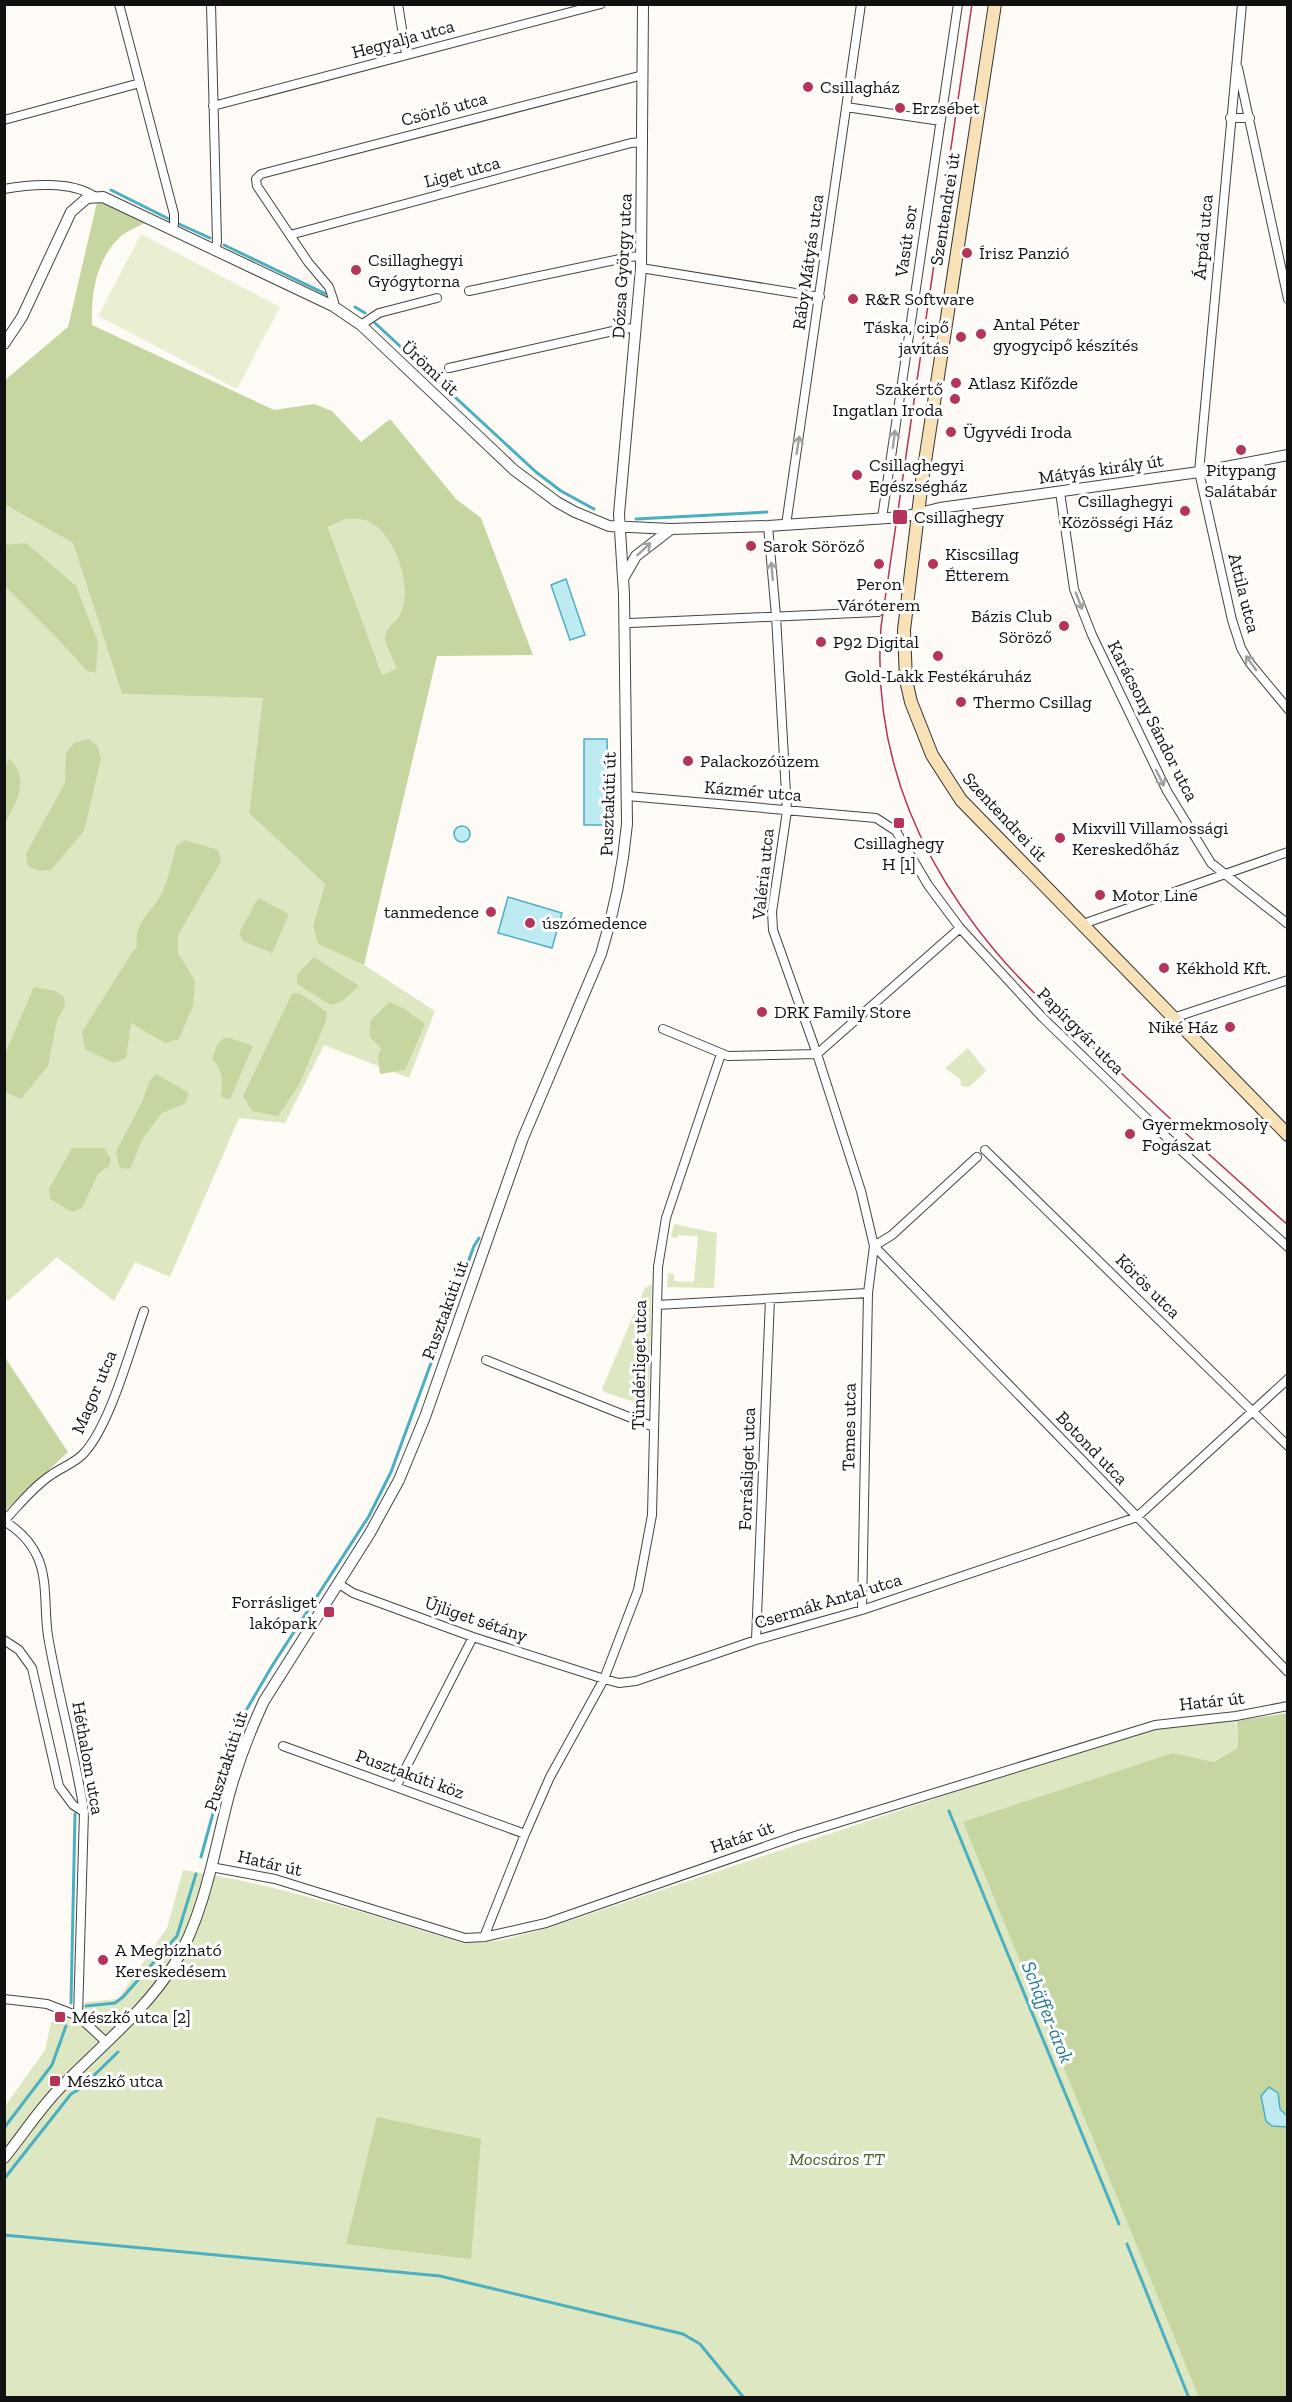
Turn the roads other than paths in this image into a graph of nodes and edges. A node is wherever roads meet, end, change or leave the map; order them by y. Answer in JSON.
{"nodes":[{"id":1,"x":118,"y":4,"type":"edge"},
{"id":2,"x":211,"y":4,"type":"edge"},
{"id":3,"x":398,"y":4,"type":"edge"},
{"id":4,"x":601,"y":4,"type":"edge"},
{"id":5,"x":643,"y":4,"type":"edge"},
{"id":6,"x":861,"y":4,"type":"edge"},
{"id":7,"x":958,"y":4,"type":"edge"},
{"id":8,"x":995,"y":4,"type":"edge"},
{"id":9,"x":1242,"y":4,"type":"edge"},
{"id":10,"x":573,"y":8,"type":"edge"},
{"id":11,"x":406,"y":54,"type":"junction"},
{"id":12,"x":1236,"y":58,"type":"junction"},
{"id":13,"x":643,"y":75,"type":"junction"},
{"id":14,"x":140,"y":83,"type":"junction"},
{"id":15,"x":213,"y":106,"type":"junction"},
{"id":16,"x":846,"y":107,"type":"junction"},
{"id":17,"x":1230,"y":118,"type":"junction"},
{"id":18,"x":1250,"y":118,"type":"junction"},
{"id":19,"x":4,"y":120,"type":"edge"},
{"id":20,"x":941,"y":121,"type":"junction"},
{"id":21,"x":643,"y":142,"type":"junction"},
{"id":22,"x":4,"y":189,"type":"edge"},
{"id":23,"x":94,"y":196,"type":"junction"},
{"id":24,"x":172,"y":230,"type":"junction"},
{"id":25,"x":290,"y":235,"type":"junction"},
{"id":26,"x":214,"y":251,"type":"junction"},
{"id":27,"x":641,"y":256,"type":"junction"},
{"id":28,"x":641,"y":268,"type":"junction"},
{"id":29,"x":469,"y":291,"type":"dead end"},
{"id":30,"x":820,"y":297,"type":"junction"},
{"id":31,"x":437,"y":298,"type":"dead end"},
{"id":32,"x":1287,"y":299,"type":"edge"},
{"id":33,"x":333,"y":306,"type":"junction"},
{"id":34,"x":361,"y":326,"type":"junction"},
{"id":35,"x":635,"y":328,"type":"junction"},
{"id":36,"x":4,"y":344,"type":"edge"},
{"id":37,"x":449,"y":368,"type":"dead end"},
{"id":38,"x":1287,"y":455,"type":"edge"},
{"id":39,"x":1199,"y":472,"type":"junction"},
{"id":40,"x":1060,"y":492,"type":"junction"},
{"id":41,"x":919,"y":512,"type":"junction"},
{"id":42,"x":882,"y":518,"type":"junction"},
{"id":43,"x":786,"y":525,"type":"junction"},
{"id":44,"x":768,"y":526,"type":"junction"},
{"id":45,"x":621,"y":528,"type":"junction"},
{"id":46,"x":671,"y":529,"type":"junction"},
{"id":47,"x":624,"y":577,"type":"junction"},
{"id":48,"x":878,"y":612,"type":"dead end"},
{"id":49,"x":776,"y":616,"type":"junction"},
{"id":50,"x":630,"y":623,"type":"dead end"},
{"id":51,"x":1287,"y":709,"type":"edge"},
{"id":52,"x":627,"y":796,"type":"junction"},
{"id":53,"x":787,"y":811,"type":"junction"},
{"id":54,"x":876,"y":818,"type":"joint"},
{"id":55,"x":1287,"y":852,"type":"edge"},
{"id":56,"x":1223,"y":874,"type":"junction"},
{"id":57,"x":1083,"y":924,"type":"junction"},
{"id":58,"x":1287,"y":924,"type":"edge"},
{"id":59,"x":960,"y":928,"type":"junction"},
{"id":60,"x":1287,"y":980,"type":"edge"},
{"id":61,"x":1173,"y":1018,"type":"junction"},
{"id":62,"x":663,"y":1029,"type":"dead end"},
{"id":63,"x":721,"y":1054,"type":"junction"},
{"id":64,"x":817,"y":1054,"type":"junction"},
{"id":65,"x":1287,"y":1135,"type":"edge"},
{"id":66,"x":985,"y":1150,"type":"dead end"},
{"id":67,"x":977,"y":1157,"type":"dead end"},
{"id":68,"x":874,"y":1246,"type":"junction"},
{"id":69,"x":1287,"y":1247,"type":"edge"},
{"id":70,"x":868,"y":1293,"type":"junction"},
{"id":71,"x":770,"y":1299,"type":"junction"},
{"id":72,"x":657,"y":1305,"type":"junction"},
{"id":73,"x":144,"y":1311,"type":"dead end"},
{"id":74,"x":486,"y":1360,"type":"dead end"},
{"id":75,"x":1287,"y":1379,"type":"edge"},
{"id":76,"x":1252,"y":1412,"type":"junction"},
{"id":77,"x":654,"y":1427,"type":"junction"},
{"id":78,"x":1287,"y":1446,"type":"edge"},
{"id":79,"x":1137,"y":1517,"type":"junction"},
{"id":80,"x":4,"y":1521,"type":"edge"},
{"id":81,"x":339,"y":1584,"type":"junction"},
{"id":82,"x":862,"y":1610,"type":"junction"},
{"id":83,"x":473,"y":1637,"type":"junction"},
{"id":84,"x":4,"y":1640,"type":"edge"},
{"id":85,"x":756,"y":1640,"type":"junction"},
{"id":86,"x":1287,"y":1672,"type":"edge"},
{"id":87,"x":604,"y":1679,"type":"junction"},
{"id":88,"x":1287,"y":1706,"type":"edge"},
{"id":89,"x":283,"y":1746,"type":"dead end"},
{"id":90,"x":396,"y":1787,"type":"junction"},
{"id":91,"x":84,"y":1812,"type":"junction"},
{"id":92,"x":525,"y":1834,"type":"junction"},
{"id":93,"x":211,"y":1867,"type":"junction"},
{"id":94,"x":484,"y":1937,"type":"junction"},
{"id":95,"x":4,"y":1999,"type":"edge"},
{"id":96,"x":78,"y":2016,"type":"junction"},
{"id":97,"x":106,"y":2042,"type":"junction"},
{"id":98,"x":4,"y":2158,"type":"edge"}],
"edges":[{"from":1,"to":14,"type":"street"},
{"from":2,"to":15,"type":"street"},
{"from":3,"to":11,"type":"street"},
{"from":4,"to":10,"type":"street","name":"Hegyalja utca"},
{"from":5,"to":13,"type":"street","name":"Dózsa György utca"},
{"from":6,"to":16,"type":"street","name":"Ráby Mátyás utca"},
{"from":7,"to":20,"type":"street","name":"Vasút sor"},
{"from":8,"to":41,"type":"main road","name":"Szentendrei út"},
{"from":9,"to":12,"type":"street","name":"Árpád utca"},
{"from":10,"to":11,"type":"street","name":"Hegyalja utca"},
{"from":11,"to":15,"type":"street","name":"Hegyalja utca"},
{"from":12,"to":17,"type":"street","name":"Árpád utca"},
{"from":12,"to":18,"type":"street"},
{"from":13,"to":21,"type":"street","name":"Dózsa György utca"},
{"from":13,"to":25,"type":"street","name":"Csörlő utca"},
{"from":14,"to":19,"type":"street"},
{"from":14,"to":24,"type":"street"},
{"from":15,"to":26,"type":"street"},
{"from":16,"to":20,"type":"street"},
{"from":16,"to":30,"type":"street","name":"Ráby Mátyás utca"},
{"from":17,"to":18,"type":"street"},
{"from":17,"to":39,"type":"street","name":"Árpád utca"},
{"from":18,"to":32,"type":"street"},
{"from":42,"to":20,"type":"street","name":"Vasút sor","one_way":true},
{"from":21,"to":25,"type":"street","name":"Liget utca"},
{"from":21,"to":27,"type":"street","name":"Dózsa György utca"},
{"from":22,"to":23,"type":"street"},
{"from":23,"to":24,"type":"street","name":"Ürömi út"},
{"from":23,"to":36,"type":"street"},
{"from":24,"to":26,"type":"street","name":"Ürömi út"},
{"from":25,"to":33,"type":"street"},
{"from":26,"to":33,"type":"street","name":"Ürömi út"},
{"from":27,"to":28,"type":"street","name":"Dózsa György utca"},
{"from":27,"to":29,"type":"street"},
{"from":28,"to":30,"type":"street"},
{"from":28,"to":35,"type":"street","name":"Dózsa György utca"},
{"from":43,"to":30,"type":"street","name":"Ráby Mátyás utca","one_way":true},
{"from":31,"to":34,"type":"street"},
{"from":33,"to":34,"type":"street","name":"Ürömi út"},
{"from":34,"to":45,"type":"street","name":"Ürömi út"},
{"from":35,"to":37,"type":"street"},
{"from":35,"to":45,"type":"street","name":"Dózsa György utca"},
{"from":38,"to":39,"type":"street","name":"Mátyás király út"},
{"from":39,"to":40,"type":"street","name":"Mátyás király út"},
{"from":51,"to":39,"type":"street","name":"Attila utca","one_way":true},
{"from":40,"to":41,"type":"street","name":"Mátyás király út"},
{"from":40,"to":56,"type":"street","name":"Karácsony Sándor utca","one_way":true},
{"from":41,"to":42,"type":"street","name":"Ürömi út"},
{"from":41,"to":57,"type":"main road","name":"Szentendrei út"},
{"from":42,"to":43,"type":"street","name":"Ürömi út"},
{"from":43,"to":44,"type":"street","name":"Ürömi út"},
{"from":44,"to":46,"type":"street","name":"Ürömi út"},
{"from":49,"to":44,"type":"street","name":"Valéria utca","one_way":true},
{"from":45,"to":46,"type":"street","name":"Ürömi út"},
{"from":45,"to":47,"type":"street","name":"Pusztakúti út"},
{"from":47,"to":46,"type":"street","one_way":true},
{"from":47,"to":52,"type":"street","name":"Pusztakúti út"},
{"from":48,"to":49,"type":"street"},
{"from":49,"to":50,"type":"street"},
{"from":49,"to":53,"type":"street","name":"Valéria utca"},
{"from":52,"to":53,"type":"street","name":"Kázmér utca"},
{"from":52,"to":81,"type":"street","name":"Pusztakúti út"},
{"from":53,"to":54,"type":"street","name":"Kázmér utca"},
{"from":53,"to":64,"type":"street","name":"Valéria utca"},
{"from":54,"to":59,"type":"street","name":"Papírgyár utca"},
{"from":55,"to":56,"type":"street"},
{"from":56,"to":57,"type":"street"},
{"from":56,"to":58,"type":"street","name":"Karácsony Sándor utca"},
{"from":57,"to":61,"type":"main road","name":"Szentendrei út"},
{"from":59,"to":64,"type":"street"},
{"from":59,"to":69,"type":"street","name":"Papírgyár utca"},
{"from":60,"to":61,"type":"street"},
{"from":61,"to":65,"type":"main road","name":"Szentendrei út"},
{"from":62,"to":63,"type":"street"},
{"from":63,"to":64,"type":"street"},
{"from":63,"to":72,"type":"street","name":"Tündérliget utca"},
{"from":64,"to":68,"type":"street","name":"Valéria utca"},
{"from":66,"to":76,"type":"street","name":"Körös utca"},
{"from":67,"to":68,"type":"street"},
{"from":68,"to":70,"type":"street","name":"Temes utca"},
{"from":68,"to":79,"type":"street","name":"Botond utca"},
{"from":70,"to":71,"type":"street"},
{"from":70,"to":82,"type":"street","name":"Temes utca"},
{"from":71,"to":72,"type":"street"},
{"from":71,"to":85,"type":"street","name":"Forrásliget utca"},
{"from":72,"to":77,"type":"street","name":"Tündérliget utca"},
{"from":73,"to":80,"type":"street","name":"Magor utca"},
{"from":74,"to":77,"type":"street"},
{"from":75,"to":76,"type":"street","name":"Csermák Antal utca"},
{"from":76,"to":78,"type":"street","name":"Körös utca"},
{"from":76,"to":79,"type":"street","name":"Csermák Antal utca"},
{"from":77,"to":87,"type":"street","name":"Tündérliget utca"},
{"from":79,"to":82,"type":"street","name":"Csermák Antal utca"},
{"from":79,"to":86,"type":"street","name":"Botond utca"},
{"from":80,"to":91,"type":"street","name":"Héthalom utca"},
{"from":81,"to":83,"type":"street","name":"Újliget sétány"},
{"from":81,"to":93,"type":"street","name":"Pusztakúti út"},
{"from":82,"to":85,"type":"street","name":"Csermák Antal utca"},
{"from":83,"to":87,"type":"street","name":"Újliget sétány"},
{"from":83,"to":90,"type":"street"},
{"from":84,"to":91,"type":"street"},
{"from":85,"to":87,"type":"street","name":"Csermák Antal utca"},
{"from":87,"to":92,"type":"street"},
{"from":88,"to":94,"type":"street","name":"Határ út"},
{"from":89,"to":90,"type":"street","name":"Pusztakúti köz"},
{"from":90,"to":92,"type":"street","name":"Pusztakúti köz"},
{"from":91,"to":96,"type":"street","name":"Héthalom utca"},
{"from":92,"to":94,"type":"street"},
{"from":93,"to":94,"type":"street","name":"Határ út"},
{"from":93,"to":97,"type":"street","name":"Pusztakúti út"},
{"from":95,"to":96,"type":"street"},
{"from":96,"to":97,"type":"street"},
{"from":97,"to":98,"type":"street","name":"Pusztakúti út"}]}
